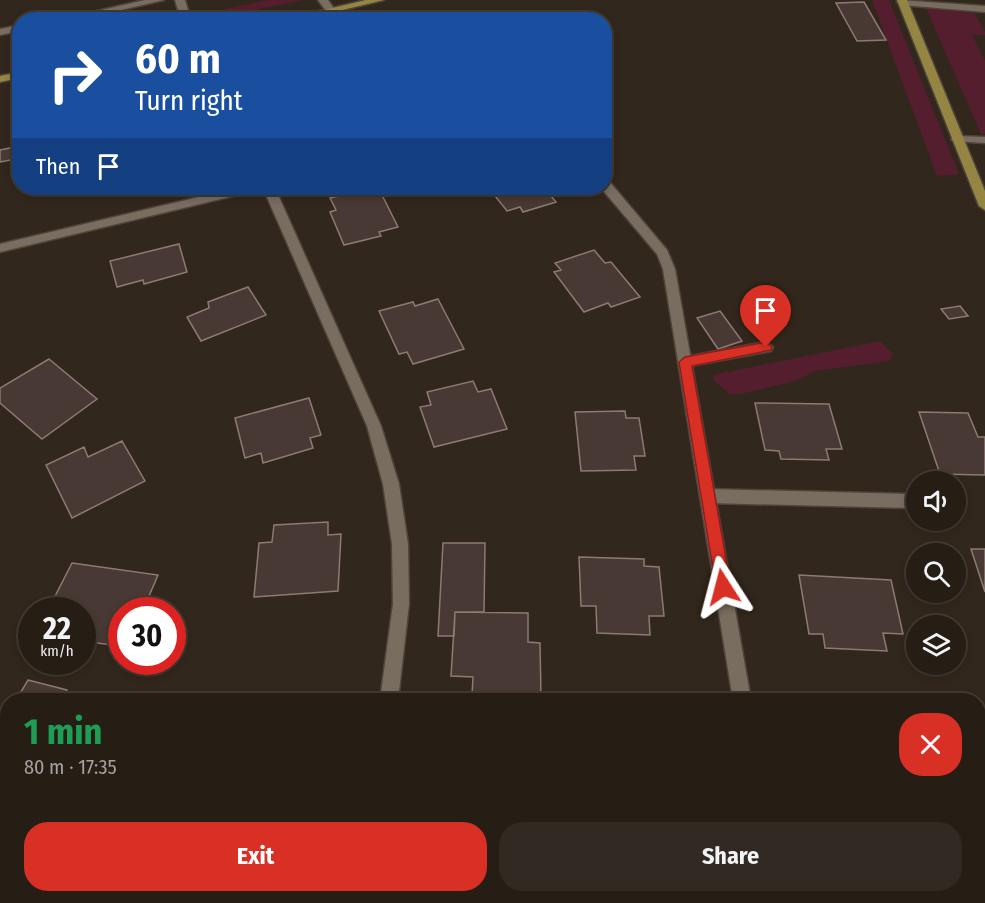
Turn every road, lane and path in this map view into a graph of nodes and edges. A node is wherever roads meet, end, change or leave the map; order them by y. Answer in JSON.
{"nodes":[{"id":1,"x":159,"y":0,"type":"edge"},
{"id":2,"x":323,"y":0,"type":"edge"},
{"id":3,"x":379,"y":0,"type":"edge"},
{"id":4,"x":902,"y":1,"type":"edge"},
{"id":5,"x":985,"y":9,"type":"edge"},
{"id":6,"x":330,"y":10,"type":"junction"},
{"id":7,"x":101,"y":12,"type":"edge"},
{"id":8,"x":321,"y":12,"type":"edge"},
{"id":9,"x":957,"y":139,"type":"junction"},
{"id":10,"x":985,"y":140,"type":"edge"},
{"id":11,"x":612,"y":192,"type":"edge"},
{"id":12,"x":221,"y":195,"type":"edge"},
{"id":13,"x":272,"y":195,"type":"edge"},
{"id":14,"x":985,"y":206,"type":"edge"},
{"id":15,"x":0,"y":248,"type":"edge"},
{"id":16,"x":766,"y":347,"type":"dead end"},
{"id":17,"x":685,"y":362,"type":"junction"},
{"id":18,"x":708,"y":496,"type":"junction"},
{"id":19,"x":906,"y":501,"type":"edge"},
{"id":20,"x":390,"y":693,"type":"edge"},
{"id":21,"x":741,"y":693,"type":"edge"}],
"edges":[{"from":1,"to":7,"type":"street"},
{"from":2,"to":6,"type":"street"},
{"from":3,"to":6,"type":"street"},
{"from":4,"to":5,"type":"street"},
{"from":4,"to":9,"type":"street"},
{"from":6,"to":8,"type":"street"},
{"from":9,"to":10,"type":"street"},
{"from":9,"to":14,"type":"street"},
{"from":11,"to":17,"type":"street"},
{"from":12,"to":15,"type":"street"},
{"from":13,"to":20,"type":"street"},
{"from":16,"to":17,"type":"street"},
{"from":17,"to":18,"type":"street"},
{"from":18,"to":19,"type":"street"},
{"from":18,"to":21,"type":"street"}]}
